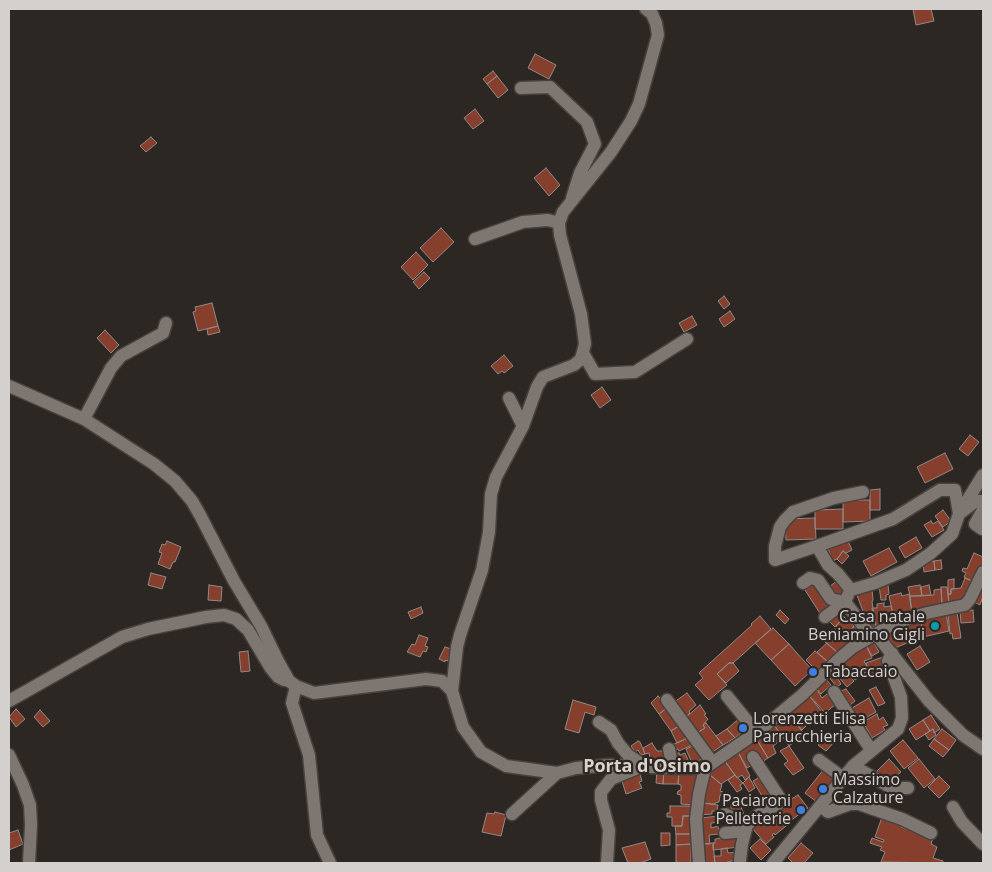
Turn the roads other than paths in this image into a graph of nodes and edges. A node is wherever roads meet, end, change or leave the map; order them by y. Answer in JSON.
{"nodes":[{"id":1,"x":646,"y":9,"type":"edge"},
{"id":2,"x":521,"y":88,"type":"dead end"},
{"id":3,"x":570,"y":205,"type":"junction"},
{"id":4,"x":560,"y":223,"type":"junction"},
{"id":5,"x":475,"y":238,"type":"dead end"},
{"id":6,"x":166,"y":323,"type":"dead end"},
{"id":7,"x":687,"y":339,"type":"dead end"},
{"id":8,"x":583,"y":353,"type":"junction"},
{"id":9,"x":9,"y":386,"type":"edge"},
{"id":10,"x":509,"y":398,"type":"dead end"},
{"id":11,"x":84,"y":419,"type":"junction"},
{"id":12,"x":523,"y":426,"type":"junction"},
{"id":13,"x":983,"y":475,"type":"edge"},
{"id":14,"x":863,"y":492,"type":"dead end"},
{"id":15,"x":983,"y":501,"type":"edge"},
{"id":16,"x":983,"y":510,"type":"edge"},
{"id":17,"x":960,"y":514,"type":"junction"},
{"id":18,"x":982,"y":529,"type":"edge"},
{"id":19,"x":817,"y":546,"type":"junction"},
{"id":20,"x":983,"y":572,"type":"edge"},
{"id":21,"x":803,"y":583,"type":"dead end"},
{"id":22,"x":850,"y":590,"type":"junction"},
{"id":23,"x":845,"y":602,"type":"junction"},
{"id":24,"x":825,"y":617,"type":"dead end"},
{"id":25,"x":874,"y":635,"type":"junction"},
{"id":26,"x":892,"y":653,"type":"junction"},
{"id":27,"x":293,"y":684,"type":"junction"},
{"id":28,"x":452,"y":690,"type":"junction"},
{"id":29,"x":834,"y":692,"type":"dead end"},
{"id":30,"x":727,"y":696,"type":"dead end"},
{"id":31,"x":667,"y":700,"type":"dead end"},
{"id":32,"x":9,"y":701,"type":"edge"},
{"id":33,"x":599,"y":722,"type":"dead end"},
{"id":34,"x":756,"y":732,"type":"junction"},
{"id":35,"x":748,"y":748,"type":"junction"},
{"id":36,"x":669,"y":749,"type":"dead end"},
{"id":37,"x":983,"y":749,"type":"edge"},
{"id":38,"x":871,"y":750,"type":"junction"},
{"id":39,"x":9,"y":755,"type":"edge"},
{"id":40,"x":819,"y":760,"type":"dead end"},
{"id":41,"x":708,"y":765,"type":"junction"},
{"id":42,"x":644,"y":766,"type":"junction"},
{"id":43,"x":853,"y":766,"type":"junction"},
{"id":44,"x":673,"y":768,"type":"junction"},
{"id":45,"x":557,"y":773,"type":"junction"},
{"id":46,"x":842,"y":778,"type":"junction"},
{"id":47,"x":908,"y":788,"type":"dead end"},
{"id":48,"x":821,"y":806,"type":"junction"},
{"id":49,"x":953,"y":807,"type":"dead end"},
{"id":50,"x":512,"y":814,"type":"dead end"},
{"id":51,"x":724,"y":814,"type":"dead end"},
{"id":52,"x":746,"y":828,"type":"junction"},
{"id":53,"x":725,"y":833,"type":"dead end"},
{"id":54,"x":931,"y":833,"type":"dead end"},
{"id":55,"x":983,"y":844,"type":"edge"},
{"id":56,"x":740,"y":860,"type":"dead end"},
{"id":57,"x":29,"y":863,"type":"edge"},
{"id":58,"x":330,"y":863,"type":"edge"},
{"id":59,"x":607,"y":863,"type":"edge"},
{"id":60,"x":699,"y":863,"type":"edge"},
{"id":61,"x":773,"y":863,"type":"edge"}],
"edges":[{"from":1,"to":3,"type":"street"},
{"from":2,"to":3,"type":"street"},
{"from":3,"to":4,"type":"street"},
{"from":4,"to":5,"type":"street"},
{"from":4,"to":8,"type":"street"},
{"from":6,"to":11,"type":"street"},
{"from":7,"to":8,"type":"street"},
{"from":8,"to":12,"type":"street"},
{"from":9,"to":11,"type":"street"},
{"from":10,"to":12,"type":"street"},
{"from":11,"to":27,"type":"street"},
{"from":12,"to":28,"type":"street"},
{"from":13,"to":17,"type":"street"},
{"from":14,"to":19,"type":"street"},
{"from":15,"to":17,"type":"street"},
{"from":16,"to":18,"type":"street"},
{"from":17,"to":19,"type":"street"},
{"from":17,"to":22,"type":"street"},
{"from":19,"to":22,"type":"street"},
{"from":20,"to":25,"type":"street"},
{"from":21,"to":23,"type":"street"},
{"from":22,"to":23,"type":"street"},
{"from":23,"to":24,"type":"street"},
{"from":23,"to":25,"type":"street"},
{"from":25,"to":26,"type":"street"},
{"from":25,"to":34,"type":"street"},
{"from":26,"to":37,"type":"street"},
{"from":26,"to":38,"type":"street"},
{"from":27,"to":28,"type":"street"},
{"from":27,"to":32,"type":"street"},
{"from":27,"to":58,"type":"street"},
{"from":28,"to":45,"type":"street"},
{"from":29,"to":38,"type":"street"},
{"from":30,"to":34,"type":"street"},
{"from":31,"to":41,"type":"street"},
{"from":33,"to":42,"type":"street"},
{"from":34,"to":35,"type":"street"},
{"from":35,"to":41,"type":"street"},
{"from":35,"to":52,"type":"street"},
{"from":36,"to":44,"type":"street"},
{"from":38,"to":43,"type":"street"},
{"from":39,"to":57,"type":"street"},
{"from":40,"to":46,"type":"street"},
{"from":41,"to":44,"type":"street"},
{"from":41,"to":60,"type":"street"},
{"from":42,"to":44,"type":"street"},
{"from":42,"to":45,"type":"street"},
{"from":42,"to":59,"type":"street"},
{"from":43,"to":46,"type":"street"},
{"from":43,"to":47,"type":"street"},
{"from":45,"to":50,"type":"street"},
{"from":46,"to":48,"type":"street"},
{"from":48,"to":54,"type":"street"},
{"from":48,"to":61,"type":"street"},
{"from":49,"to":55,"type":"street"},
{"from":51,"to":52,"type":"street"},
{"from":52,"to":53,"type":"street"},
{"from":52,"to":56,"type":"street"}]}
